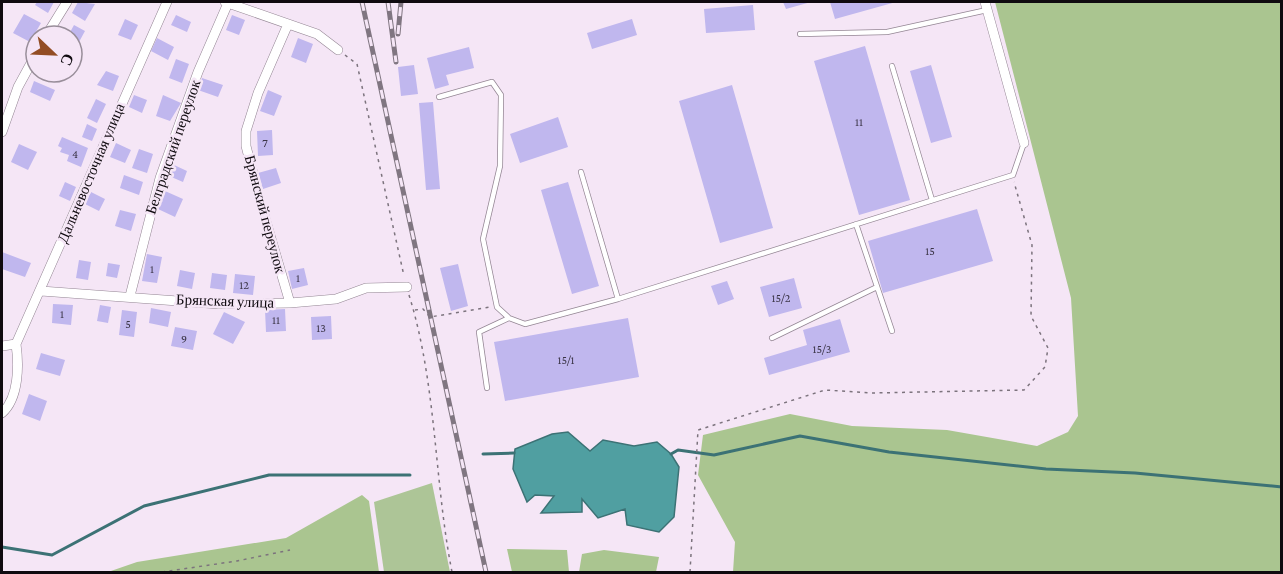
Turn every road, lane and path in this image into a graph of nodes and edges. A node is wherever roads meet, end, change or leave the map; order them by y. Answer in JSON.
{"nodes":[{"id":1,"x":68,"y":2,"type":"edge"},
{"id":2,"x":167,"y":2,"type":"edge"},
{"id":3,"x":226,"y":2,"type":"edge"},
{"id":4,"x":986,"y":6,"type":"edge"},
{"id":5,"x":54,"y":24,"type":"edge"},
{"id":6,"x":288,"y":24,"type":"junction"},
{"id":7,"x":800,"y":34,"type":"dead end"},
{"id":8,"x":338,"y":50,"type":"joint"},
{"id":9,"x":892,"y":66,"type":"dead end"},
{"id":10,"x":24,"y":76,"type":"edge"},
{"id":11,"x":440,"y":97,"type":"dead end"},
{"id":12,"x":2,"y":132,"type":"edge"},
{"id":13,"x":1024,"y":143,"type":"joint"},
{"id":14,"x":581,"y":172,"type":"dead end"},
{"id":15,"x":1012,"y":175,"type":"junction"},
{"id":16,"x":932,"y":200,"type":"junction"},
{"id":17,"x":856,"y":224,"type":"junction"},
{"id":18,"x":407,"y":287,"type":"junction"},
{"id":19,"x":877,"y":287,"type":"junction"},
{"id":20,"x":41,"y":291,"type":"junction"},
{"id":21,"x":130,"y":296,"type":"junction"},
{"id":22,"x":618,"y":299,"type":"junction"},
{"id":23,"x":290,"y":303,"type":"junction"},
{"id":24,"x":497,"y":307,"type":"junction"},
{"id":25,"x":414,"y":310,"type":"junction"},
{"id":26,"x":509,"y":318,"type":"junction"},
{"id":27,"x":892,"y":331,"type":"dead end"},
{"id":28,"x":772,"y":338,"type":"dead end"},
{"id":29,"x":15,"y":344,"type":"junction"},
{"id":30,"x":2,"y":346,"type":"edge"},
{"id":31,"x":487,"y":388,"type":"dead end"},
{"id":32,"x":2,"y":413,"type":"edge"},
{"id":33,"x":290,"y":550,"type":"dead end"},
{"id":34,"x":162,"y":573,"type":"edge"},
{"id":35,"x":452,"y":573,"type":"edge"},
{"id":36,"x":690,"y":573,"type":"edge"}],
"edges":[{"from":1,"to":5,"type":"street"},
{"from":2,"to":20,"type":"street","name":"Дальневосточная улица"},
{"from":3,"to":6,"type":"street"},
{"from":3,"to":21,"type":"street","name":"Белградский переулок"},
{"from":4,"to":7,"type":"lane"},
{"from":4,"to":13,"type":"street"},
{"from":6,"to":8,"type":"street"},
{"from":6,"to":23,"type":"street","name":"Брянский переулок"},
{"from":8,"to":18,"type":"path"},
{"from":9,"to":16,"type":"lane"},
{"from":10,"to":12,"type":"street"},
{"from":11,"to":24,"type":"lane"},
{"from":13,"to":15,"type":"lane"},
{"from":14,"to":22,"type":"lane"},
{"from":15,"to":16,"type":"lane"},
{"from":15,"to":36,"type":"path"},
{"from":16,"to":17,"type":"lane"},
{"from":17,"to":19,"type":"lane"},
{"from":17,"to":22,"type":"lane"},
{"from":18,"to":23,"type":"street","name":"Брянская улица"},
{"from":18,"to":25,"type":"path"},
{"from":19,"to":27,"type":"lane"},
{"from":19,"to":28,"type":"lane"},
{"from":20,"to":21,"type":"street","name":"Брянская улица"},
{"from":20,"to":29,"type":"street","name":"Дальневосточная улица"},
{"from":21,"to":23,"type":"street","name":"Брянская улица"},
{"from":22,"to":26,"type":"lane"},
{"from":24,"to":25,"type":"path"},
{"from":24,"to":26,"type":"lane"},
{"from":25,"to":35,"type":"path"},
{"from":26,"to":31,"type":"lane"},
{"from":29,"to":30,"type":"street"},
{"from":29,"to":32,"type":"street"},
{"from":33,"to":34,"type":"path"}]}
